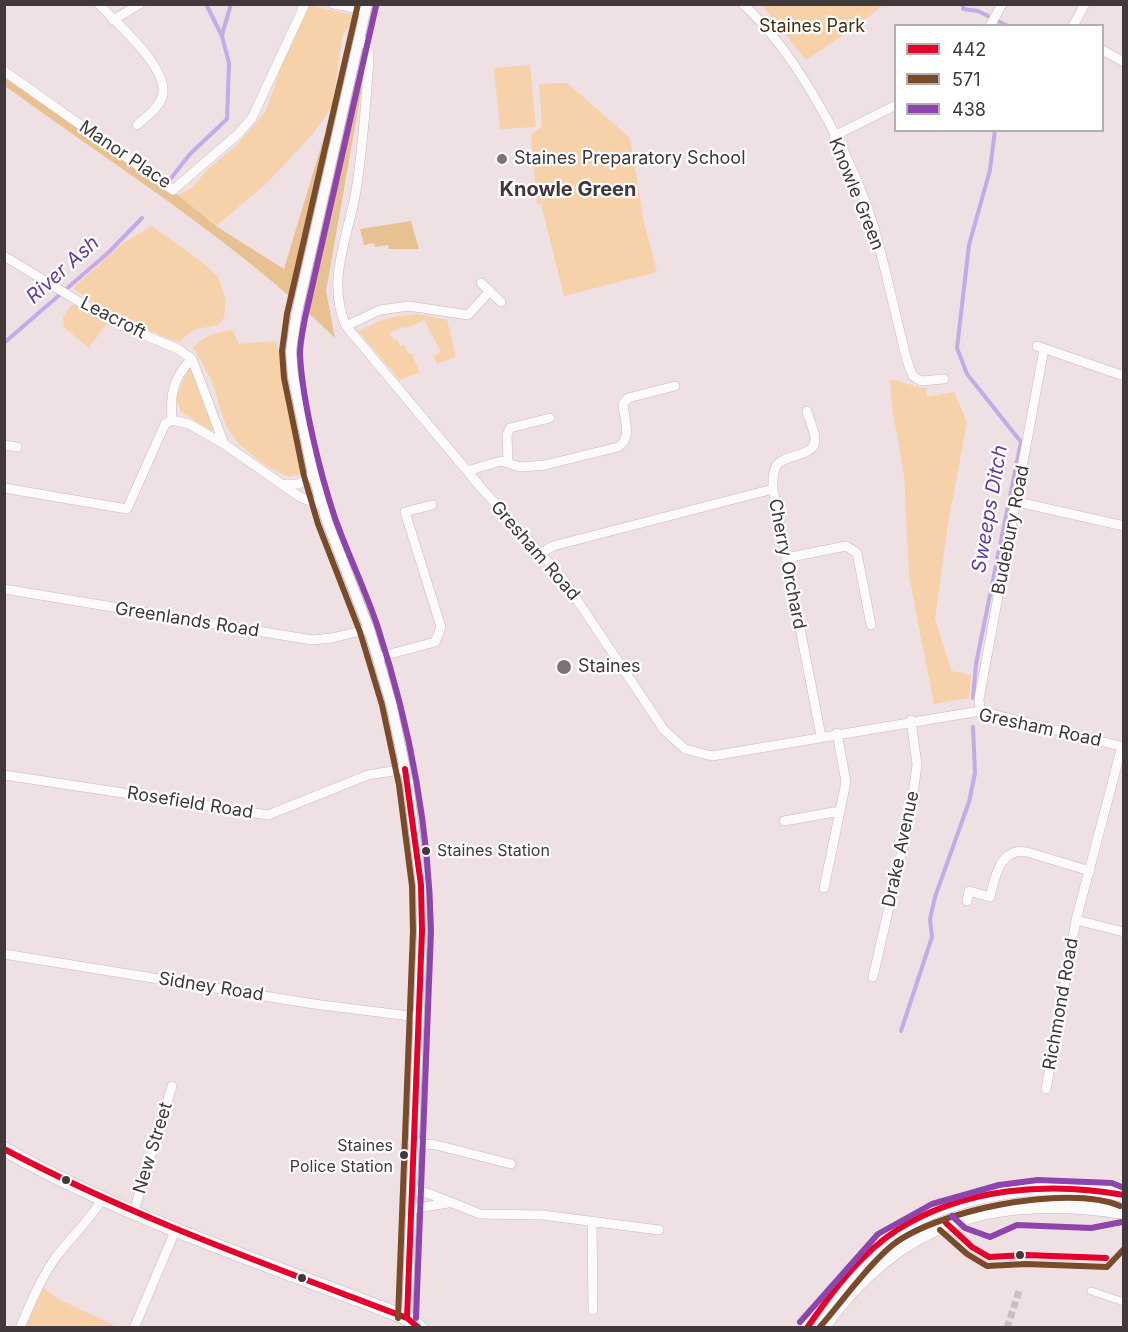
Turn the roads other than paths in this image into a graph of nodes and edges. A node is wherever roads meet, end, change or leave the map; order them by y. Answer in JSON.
{"nodes":[{"id":1,"x":99,"y":4,"type":"edge"},
{"id":2,"x":140,"y":4,"type":"edge"},
{"id":3,"x":305,"y":4,"type":"edge"},
{"id":4,"x":333,"y":4,"type":"edge"},
{"id":5,"x":743,"y":4,"type":"edge"},
{"id":6,"x":1085,"y":4,"type":"edge"},
{"id":7,"x":1002,"y":5,"type":"edge"},
{"id":8,"x":366,"y":7,"type":"edge"},
{"id":9,"x":114,"y":20,"type":"junction"},
{"id":10,"x":992,"y":23,"type":"edge"},
{"id":11,"x":1074,"y":24,"type":"edge"},
{"id":12,"x":360,"y":37,"type":"junction"},
{"id":13,"x":1104,"y":51,"type":"edge"},
{"id":14,"x":1124,"y":62,"type":"edge"},
{"id":15,"x":4,"y":71,"type":"edge"},
{"id":16,"x":894,"y":106,"type":"edge"},
{"id":17,"x":136,"y":125,"type":"dead end"},
{"id":18,"x":834,"y":136,"type":"junction"},
{"id":19,"x":4,"y":256,"type":"edge"},
{"id":20,"x":481,"y":283,"type":"dead end"},
{"id":21,"x":490,"y":291,"type":"junction"},
{"id":22,"x":501,"y":302,"type":"dead end"},
{"id":23,"x":346,"y":326,"type":"junction"},
{"id":24,"x":192,"y":359,"type":"junction"},
{"id":25,"x":1124,"y":376,"type":"edge"},
{"id":26,"x":944,"y":379,"type":"dead end"},
{"id":27,"x":675,"y":386,"type":"dead end"},
{"id":28,"x":807,"y":411,"type":"dead end"},
{"id":29,"x":550,"y":418,"type":"dead end"},
{"id":30,"x":172,"y":420,"type":"junction"},
{"id":31,"x":225,"y":444,"type":"junction"},
{"id":32,"x":4,"y":445,"type":"edge"},
{"id":33,"x":17,"y":447,"type":"dead end"},
{"id":34,"x":508,"y":463,"type":"junction"},
{"id":35,"x":466,"y":471,"type":"junction"},
{"id":36,"x":313,"y":474,"type":"junction"},
{"id":37,"x":281,"y":484,"type":"junction"},
{"id":38,"x":4,"y":488,"type":"edge"},
{"id":39,"x":773,"y":489,"type":"junction"},
{"id":40,"x":1018,"y":502,"type":"junction"},
{"id":41,"x":321,"y":505,"type":"junction"},
{"id":42,"x":432,"y":505,"type":"dead end"},
{"id":43,"x":1124,"y":526,"type":"edge"},
{"id":44,"x":539,"y":554,"type":"junction"},
{"id":45,"x":786,"y":558,"type":"junction"},
{"id":46,"x":4,"y":589,"type":"edge"},
{"id":47,"x":871,"y":625,"type":"dead end"},
{"id":48,"x":369,"y":629,"type":"junction"},
{"id":49,"x":378,"y":657,"type":"junction"},
{"id":50,"x":980,"y":711,"type":"junction"},
{"id":51,"x":911,"y":720,"type":"junction"},
{"id":52,"x":837,"y":733,"type":"junction"},
{"id":53,"x":821,"y":736,"type":"junction"},
{"id":54,"x":1123,"y":747,"type":"edge"},
{"id":55,"x":405,"y":769,"type":"junction"},
{"id":56,"x":4,"y":775,"type":"edge"},
{"id":57,"x":840,"y":811,"type":"junction"},
{"id":58,"x":784,"y":821,"type":"dead end"},
{"id":59,"x":1090,"y":871,"type":"junction"},
{"id":60,"x":824,"y":888,"type":"dead end"},
{"id":61,"x":966,"y":901,"type":"dead end"},
{"id":62,"x":1076,"y":920,"type":"junction"},
{"id":63,"x":1124,"y":932,"type":"edge"},
{"id":64,"x":4,"y":954,"type":"edge"},
{"id":65,"x":873,"y":977,"type":"dead end"},
{"id":66,"x":417,"y":1017,"type":"junction"},
{"id":67,"x":172,"y":1086,"type":"dead end"},
{"id":68,"x":1046,"y":1089,"type":"dead end"},
{"id":69,"x":413,"y":1143,"type":"junction"},
{"id":70,"x":4,"y":1149,"type":"edge"},
{"id":71,"x":511,"y":1164,"type":"dead end"},
{"id":72,"x":412,"y":1190,"type":"junction"},
{"id":73,"x":1124,"y":1195,"type":"edge"},
{"id":74,"x":103,"y":1198,"type":"junction"},
{"id":75,"x":453,"y":1203,"type":"junction"},
{"id":76,"x":411,"y":1209,"type":"junction"},
{"id":77,"x":134,"y":1211,"type":"junction"},
{"id":78,"x":1124,"y":1212,"type":"edge"},
{"id":79,"x":592,"y":1221,"type":"junction"},
{"id":80,"x":176,"y":1229,"type":"junction"},
{"id":81,"x":659,"y":1230,"type":"dead end"},
{"id":82,"x":1091,"y":1291,"type":"dead end"},
{"id":83,"x":1124,"y":1302,"type":"edge"},
{"id":84,"x":593,"y":1310,"type":"dead end"},
{"id":85,"x":407,"y":1318,"type":"junction"},
{"id":86,"x":20,"y":1328,"type":"edge"},
{"id":87,"x":134,"y":1328,"type":"edge"},
{"id":88,"x":420,"y":1328,"type":"edge"},
{"id":89,"x":807,"y":1328,"type":"edge"},
{"id":90,"x":822,"y":1328,"type":"edge"}],
"edges":[{"from":1,"to":9,"type":"street"},
{"from":2,"to":9,"type":"street"},
{"from":3,"to":15,"type":"street","name":"Manor Place"},
{"from":4,"to":8,"type":"street"},
{"from":5,"to":18,"type":"street","name":"Knowle Green"},
{"from":6,"to":11,"type":"street"},
{"from":7,"to":10,"type":"street"},
{"from":8,"to":12,"type":"street"},
{"from":9,"to":17,"type":"street"},
{"from":12,"to":23,"type":"street","name":"Gresham Road"},
{"from":12,"to":36,"type":"street"},
{"from":13,"to":14,"type":"street"},
{"from":16,"to":18,"type":"street"},
{"from":18,"to":26,"type":"street","name":"Knowle Green"},
{"from":19,"to":24,"type":"street","name":"Leacroft"},
{"from":20,"to":21,"type":"street"},
{"from":21,"to":22,"type":"street"},
{"from":21,"to":23,"type":"street"},
{"from":23,"to":35,"type":"street","name":"Gresham Road"},
{"from":24,"to":30,"type":"street"},
{"from":24,"to":31,"type":"street"},
{"from":25,"to":40,"type":"street","name":"Budebury Road"},
{"from":27,"to":34,"type":"street"},
{"from":28,"to":39,"type":"street"},
{"from":29,"to":34,"type":"street"},
{"from":30,"to":31,"type":"street"},
{"from":30,"to":38,"type":"street"},
{"from":31,"to":37,"type":"street"},
{"from":32,"to":33,"type":"street"},
{"from":34,"to":35,"type":"street"},
{"from":35,"to":44,"type":"street","name":"Gresham Road"},
{"from":36,"to":37,"type":"street"},
{"from":36,"to":41,"type":"street"},
{"from":37,"to":41,"type":"street"},
{"from":39,"to":44,"type":"street","name":"Cherry Orchard"},
{"from":39,"to":45,"type":"street","name":"Cherry Orchard"},
{"from":40,"to":43,"type":"street"},
{"from":40,"to":50,"type":"street","name":"Budebury Road"},
{"from":41,"to":48,"type":"street"},
{"from":42,"to":49,"type":"street"},
{"from":44,"to":53,"type":"street","name":"Gresham Road"},
{"from":45,"to":47,"type":"street"},
{"from":45,"to":53,"type":"street","name":"Cherry Orchard"},
{"from":46,"to":48,"type":"street","name":"Greenlands Road"},
{"from":48,"to":49,"type":"street"},
{"from":49,"to":55,"type":"street"},
{"from":50,"to":51,"type":"street","name":"Gresham Road"},
{"from":50,"to":54,"type":"street","name":"Gresham Road"},
{"from":51,"to":52,"type":"street","name":"Gresham Road"},
{"from":51,"to":65,"type":"street","name":"Drake Avenue"},
{"from":52,"to":53,"type":"street","name":"Gresham Road"},
{"from":52,"to":57,"type":"street"},
{"from":54,"to":59,"type":"street","name":"Richmond Road"},
{"from":55,"to":56,"type":"street","name":"Rosefield Road"},
{"from":55,"to":66,"type":"street"},
{"from":57,"to":58,"type":"street"},
{"from":57,"to":60,"type":"street"},
{"from":59,"to":61,"type":"street"},
{"from":59,"to":62,"type":"street","name":"Richmond Road"},
{"from":62,"to":63,"type":"street","name":"Richmond Road"},
{"from":62,"to":68,"type":"street","name":"Richmond Road"},
{"from":64,"to":66,"type":"street","name":"Sidney Road"},
{"from":66,"to":69,"type":"street"},
{"from":67,"to":77,"type":"street","name":"New Street"},
{"from":69,"to":71,"type":"street"},
{"from":69,"to":72,"type":"street"},
{"from":70,"to":74,"type":"main road"},
{"from":72,"to":75,"type":"street"},
{"from":72,"to":76,"type":"street"},
{"from":73,"to":89,"type":"main road"},
{"from":74,"to":77,"type":"main road"},
{"from":74,"to":86,"type":"street"},
{"from":75,"to":76,"type":"street"},
{"from":75,"to":79,"type":"street"},
{"from":76,"to":85,"type":"street"},
{"from":77,"to":80,"type":"main road"},
{"from":78,"to":90,"type":"main road"},
{"from":79,"to":81,"type":"street"},
{"from":79,"to":84,"type":"street"},
{"from":80,"to":85,"type":"main road"},
{"from":80,"to":87,"type":"street"},
{"from":82,"to":83,"type":"street"},
{"from":85,"to":88,"type":"main road"}]}
